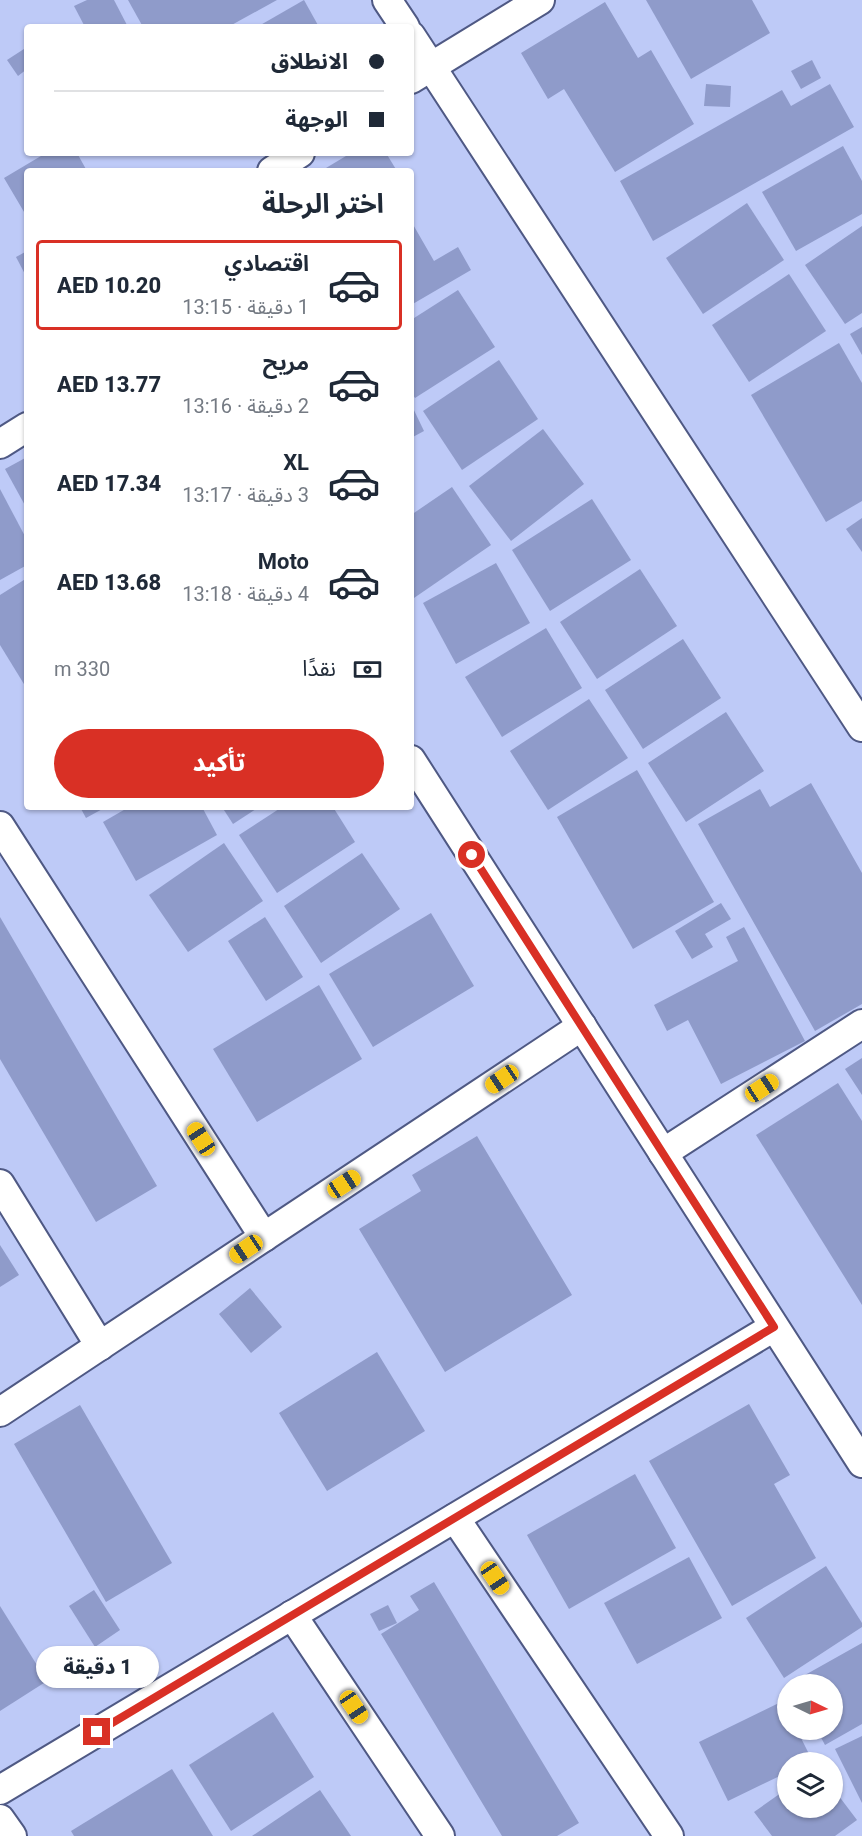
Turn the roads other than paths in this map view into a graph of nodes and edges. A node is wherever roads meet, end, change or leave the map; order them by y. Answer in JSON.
{"nodes":[{"id":1,"x":387,"y":0,"type":"edge"},
{"id":2,"x":540,"y":0,"type":"edge"},
{"id":3,"x":403,"y":24,"type":"edge"},
{"id":4,"x":414,"y":47,"type":"edge"},
{"id":5,"x":421,"y":73,"type":"edge"},
{"id":6,"x":295,"y":156,"type":"edge"},
{"id":7,"x":277,"y":168,"type":"edge"},
{"id":8,"x":24,"y":429,"type":"edge"},
{"id":9,"x":0,"y":444,"type":"edge"},
{"id":10,"x":862,"y":727,"type":"edge"},
{"id":11,"x":414,"y":765,"type":"edge"},
{"id":12,"x":0,"y":826,"type":"edge"},
{"id":13,"x":862,"y":1024,"type":"edge"},
{"id":14,"x":582,"y":1026,"type":"junction"},
{"id":15,"x":663,"y":1153,"type":"junction"},
{"id":16,"x":0,"y":1184,"type":"edge"},
{"id":17,"x":264,"y":1237,"type":"junction"},
{"id":18,"x":774,"y":1327,"type":"junction"},
{"id":19,"x":100,"y":1346,"type":"junction"},
{"id":20,"x":0,"y":1412,"type":"edge"},
{"id":21,"x":862,"y":1462,"type":"edge"},
{"id":22,"x":455,"y":1518,"type":"junction"},
{"id":23,"x":292,"y":1616,"type":"junction"},
{"id":24,"x":0,"y":1790,"type":"edge"},
{"id":25,"x":0,"y":1819,"type":"edge"},
{"id":26,"x":12,"y":1836,"type":"edge"},
{"id":27,"x":440,"y":1836,"type":"edge"},
{"id":28,"x":669,"y":1836,"type":"edge"}],
"edges":[{"from":1,"to":3,"type":"street"},
{"from":2,"to":5,"type":"street"},
{"from":4,"to":5,"type":"street"},
{"from":5,"to":10,"type":"street"},
{"from":6,"to":7,"type":"street"},
{"from":8,"to":9,"type":"street"},
{"from":11,"to":14,"type":"street"},
{"from":12,"to":17,"type":"street"},
{"from":13,"to":15,"type":"street"},
{"from":14,"to":15,"type":"street"},
{"from":14,"to":17,"type":"street"},
{"from":15,"to":18,"type":"street"},
{"from":16,"to":19,"type":"street"},
{"from":17,"to":19,"type":"street"},
{"from":18,"to":21,"type":"street"},
{"from":18,"to":22,"type":"street"},
{"from":19,"to":20,"type":"street"},
{"from":22,"to":23,"type":"street"},
{"from":22,"to":28,"type":"street"},
{"from":23,"to":24,"type":"street"},
{"from":23,"to":27,"type":"street"},
{"from":25,"to":26,"type":"street"}]}
